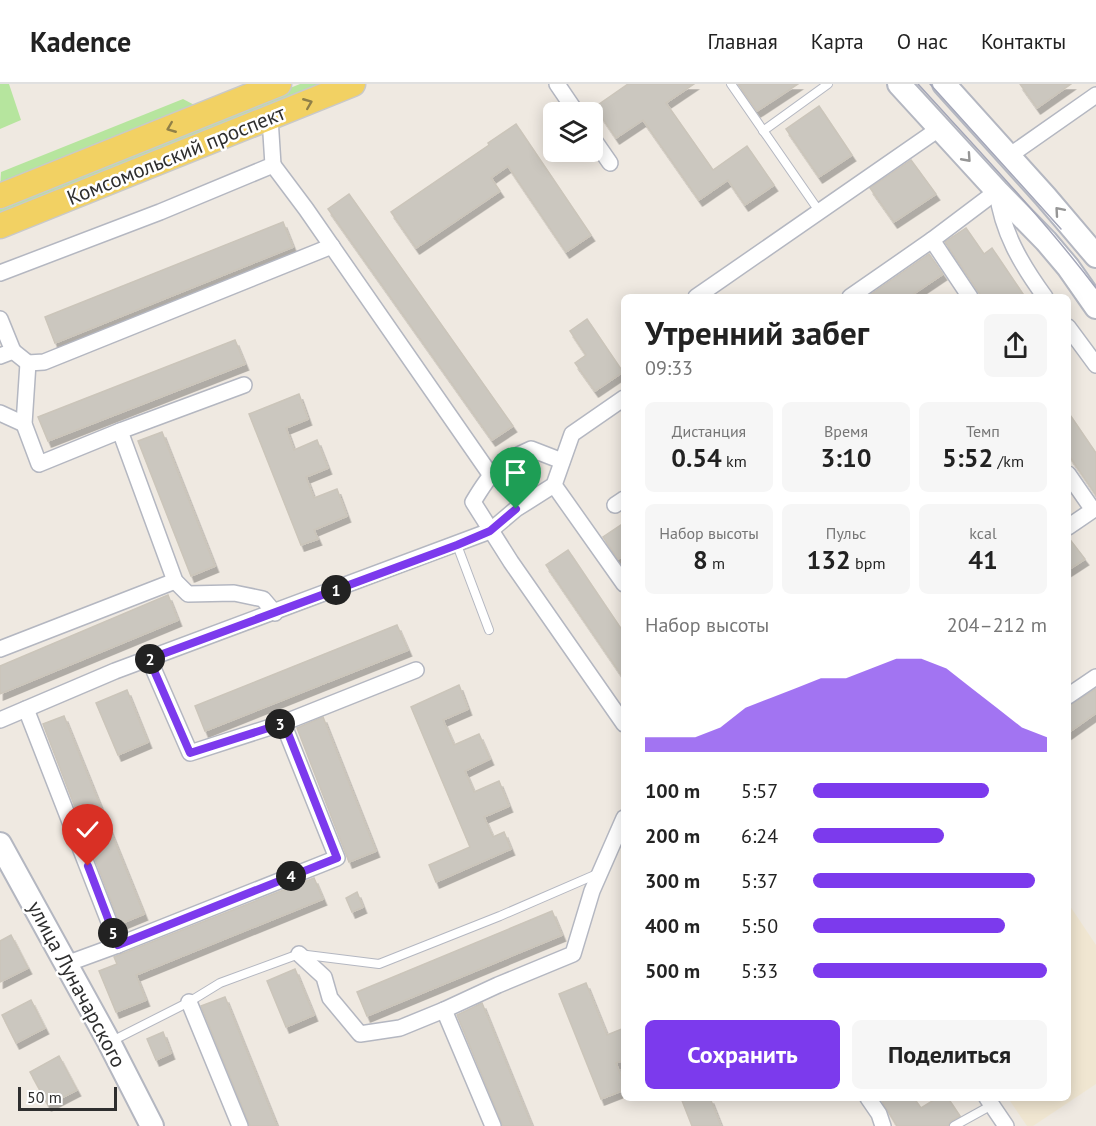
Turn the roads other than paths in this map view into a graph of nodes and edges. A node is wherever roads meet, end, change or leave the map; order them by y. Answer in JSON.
{"nodes":[{"id":1,"x":353,"y":84,"type":"edge"},
{"id":2,"x":557,"y":84,"type":"edge"},
{"id":3,"x":731,"y":84,"type":"edge"},
{"id":4,"x":828,"y":84,"type":"edge"},
{"id":5,"x":899,"y":84,"type":"edge"},
{"id":6,"x":944,"y":84,"type":"edge"},
{"id":7,"x":270,"y":86,"type":"edge"},
{"id":8,"x":1096,"y":95,"type":"edge"},
{"id":9,"x":569,"y":102,"type":"edge"},
{"id":10,"x":270,"y":118,"type":"junction"},
{"id":11,"x":940,"y":128,"type":"junction"},
{"id":12,"x":763,"y":131,"type":"junction"},
{"id":13,"x":603,"y":154,"type":"edge"},
{"id":14,"x":1009,"y":156,"type":"junction"},
{"id":15,"x":610,"y":164,"type":"dead end"},
{"id":16,"x":273,"y":165,"type":"junction"},
{"id":17,"x":997,"y":191,"type":"junction"},
{"id":18,"x":0,"y":196,"type":"edge"},
{"id":19,"x":819,"y":211,"type":"junction"},
{"id":20,"x":0,"y":226,"type":"edge"},
{"id":21,"x":932,"y":240,"type":"junction"},
{"id":22,"x":332,"y":246,"type":"junction"},
{"id":23,"x":1096,"y":256,"type":"edge"},
{"id":24,"x":0,"y":273,"type":"edge"},
{"id":25,"x":700,"y":294,"type":"edge"},
{"id":26,"x":854,"y":294,"type":"edge"},
{"id":27,"x":968,"y":294,"type":"edge"},
{"id":28,"x":1043,"y":294,"type":"edge"},
{"id":29,"x":1096,"y":307,"type":"edge"},
{"id":30,"x":0,"y":319,"type":"edge"},
{"id":31,"x":1071,"y":331,"type":"edge"},
{"id":32,"x":7,"y":354,"type":"edge"},
{"id":33,"x":28,"y":363,"type":"junction"},
{"id":34,"x":1096,"y":365,"type":"edge"},
{"id":35,"x":244,"y":385,"type":"dead end"},
{"id":36,"x":621,"y":400,"type":"edge"},
{"id":37,"x":0,"y":412,"type":"edge"},
{"id":38,"x":24,"y":424,"type":"junction"},
{"id":39,"x":120,"y":431,"type":"junction"},
{"id":40,"x":562,"y":461,"type":"junction"},
{"id":41,"x":490,"y":474,"type":"junction"},
{"id":42,"x":1071,"y":478,"type":"edge"},
{"id":43,"x":554,"y":485,"type":"junction"},
{"id":44,"x":1071,"y":525,"type":"edge"},
{"id":45,"x":490,"y":531,"type":"junction"},
{"id":46,"x":457,"y":545,"type":"junction"},
{"id":47,"x":621,"y":580,"type":"edge"},
{"id":48,"x":175,"y":581,"type":"junction"},
{"id":49,"x":275,"y":613,"type":"junction"},
{"id":50,"x":489,"y":630,"type":"dead end"},
{"id":51,"x":0,"y":650,"type":"edge"},
{"id":52,"x":149,"y":659,"type":"junction"},
{"id":53,"x":416,"y":670,"type":"dead end"},
{"id":54,"x":1096,"y":677,"type":"edge"},
{"id":55,"x":1071,"y":694,"type":"edge"},
{"id":56,"x":26,"y":709,"type":"junction"},
{"id":57,"x":0,"y":720,"type":"edge"},
{"id":58,"x":621,"y":720,"type":"edge"},
{"id":59,"x":284,"y":723,"type":"junction"},
{"id":60,"x":621,"y":825,"type":"edge"},
{"id":61,"x":0,"y":844,"type":"edge"},
{"id":62,"x":599,"y":873,"type":"junction"},
{"id":63,"x":118,"y":945,"type":"junction"},
{"id":64,"x":299,"y":954,"type":"junction"},
{"id":65,"x":66,"y":964,"type":"junction"},
{"id":66,"x":189,"y":1002,"type":"junction"},
{"id":67,"x":444,"y":1010,"type":"junction"},
{"id":68,"x":109,"y":1042,"type":"junction"},
{"id":69,"x":870,"y":1101,"type":"edge"},
{"id":70,"x":990,"y":1102,"type":"edge"},
{"id":71,"x":152,"y":1126,"type":"edge"},
{"id":72,"x":240,"y":1126,"type":"edge"},
{"id":73,"x":493,"y":1126,"type":"edge"},
{"id":74,"x":883,"y":1126,"type":"edge"},
{"id":75,"x":954,"y":1126,"type":"edge"},
{"id":76,"x":1006,"y":1126,"type":"edge"}],
"edges":[{"from":10,"to":1,"type":"main road","name":"Комсомольский проспект","one_way":true},
{"from":2,"to":9,"type":"street"},
{"from":3,"to":12,"type":"lane"},
{"from":4,"to":12,"type":"lane"},
{"from":5,"to":11,"type":"main road"},
{"from":6,"to":14,"type":"main road"},
{"from":7,"to":18,"type":"main road","name":"Комсомольский проспект","one_way":true},
{"from":8,"to":14,"type":"street"},
{"from":10,"to":16,"type":"street"},
{"from":10,"to":20,"type":"main road","name":"Комсомольский проспект"},
{"from":11,"to":17,"type":"main road","one_way":true},
{"from":11,"to":19,"type":"street"},
{"from":12,"to":19,"type":"lane"},
{"from":13,"to":15,"type":"street"},
{"from":23,"to":14,"type":"main road","one_way":true},
{"from":16,"to":22,"type":"street"},
{"from":16,"to":24,"type":"street"},
{"from":17,"to":21,"type":"street"},
{"from":17,"to":28,"type":"street"},
{"from":17,"to":29,"type":"main road"},
{"from":19,"to":25,"type":"street"},
{"from":21,"to":26,"type":"street"},
{"from":21,"to":27,"type":"street"},
{"from":22,"to":33,"type":"street"},
{"from":22,"to":41,"type":"street"},
{"from":30,"to":32,"type":"street"},
{"from":31,"to":34,"type":"street"},
{"from":32,"to":33,"type":"street"},
{"from":33,"to":38,"type":"street"},
{"from":35,"to":39,"type":"street"},
{"from":36,"to":40,"type":"street"},
{"from":37,"to":38,"type":"street"},
{"from":38,"to":39,"type":"street"},
{"from":39,"to":48,"type":"street"},
{"from":40,"to":41,"type":"street"},
{"from":40,"to":43,"type":"street"},
{"from":41,"to":45,"type":"street"},
{"from":42,"to":44,"type":"street"},
{"from":43,"to":45,"type":"street"},
{"from":43,"to":47,"type":"street"},
{"from":45,"to":46,"type":"street"},
{"from":45,"to":58,"type":"street"},
{"from":46,"to":49,"type":"street"},
{"from":46,"to":50,"type":"lane"},
{"from":48,"to":49,"type":"street"},
{"from":48,"to":51,"type":"street"},
{"from":49,"to":52,"type":"street"},
{"from":52,"to":56,"type":"street"},
{"from":52,"to":59,"type":"street"},
{"from":53,"to":59,"type":"street"},
{"from":54,"to":55,"type":"street"},
{"from":56,"to":57,"type":"street"},
{"from":56,"to":63,"type":"street"},
{"from":59,"to":63,"type":"street"},
{"from":60,"to":62,"type":"street"},
{"from":61,"to":65,"type":"main road","name":"улица Луначарского"},
{"from":62,"to":64,"type":"lane"},
{"from":62,"to":67,"type":"street"},
{"from":63,"to":65,"type":"street"},
{"from":64,"to":66,"type":"lane"},
{"from":64,"to":67,"type":"street"},
{"from":65,"to":68,"type":"main road","name":"улица Луначарского"},
{"from":66,"to":68,"type":"lane"},
{"from":66,"to":72,"type":"street"},
{"from":67,"to":73,"type":"street"},
{"from":68,"to":71,"type":"main road","name":"улица Луначарского"},
{"from":69,"to":74,"type":"street"},
{"from":70,"to":75,"type":"lane"},
{"from":70,"to":76,"type":"street"}]}
